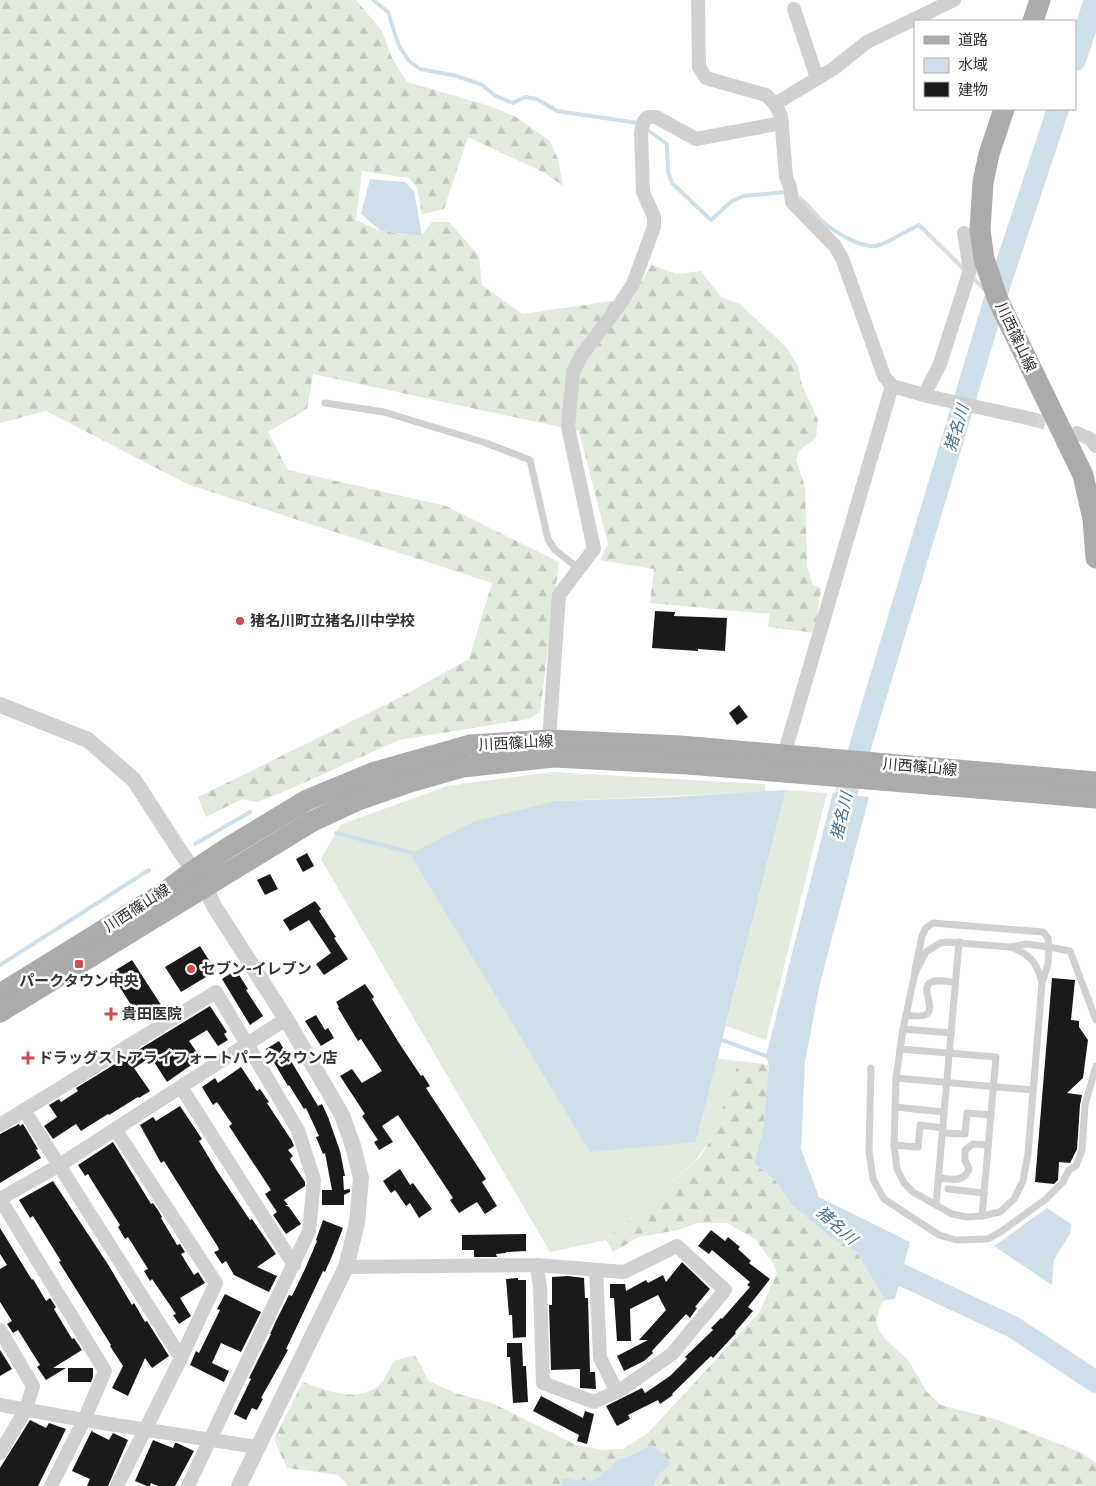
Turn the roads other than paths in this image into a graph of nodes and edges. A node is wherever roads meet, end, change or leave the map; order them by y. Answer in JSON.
{"nodes":[{"id":1,"x":698,"y":0,"type":"edge"},
{"id":2,"x":954,"y":0,"type":"edge"},
{"id":3,"x":1040,"y":0,"type":"edge"},
{"id":4,"x":794,"y":10,"type":"dead end"},
{"id":5,"x":1033,"y":20,"type":"edge"},
{"id":6,"x":817,"y":78,"type":"junction"},
{"id":7,"x":775,"y":104,"type":"junction"},
{"id":8,"x":1004,"y":110,"type":"edge"},
{"id":9,"x":782,"y":123,"type":"junction"},
{"id":10,"x":964,"y":233,"type":"dead end"},
{"id":11,"x":892,"y":386,"type":"junction"},
{"id":12,"x":927,"y":396,"type":"junction"},
{"id":13,"x":325,"y":404,"type":"dead end"},
{"id":14,"x":1032,"y":418,"type":"tunnel mouth"},
{"id":15,"x":1077,"y":433,"type":"tunnel mouth"},
{"id":16,"x":1096,"y":446,"type":"edge"},
{"id":17,"x":1096,"y":558,"type":"edge"},
{"id":18,"x":579,"y":569,"type":"junction"},
{"id":19,"x":0,"y":705,"type":"edge"},
{"id":20,"x":549,"y":740,"type":"junction"},
{"id":21,"x":784,"y":755,"type":"junction"},
{"id":22,"x":823,"y":768,"type":"junction"},
{"id":23,"x":899,"y":774,"type":"junction"},
{"id":24,"x":1096,"y":782,"type":"edge"},
{"id":25,"x":1096,"y":798,"type":"edge"},
{"id":26,"x":199,"y":879,"type":"junction"},
{"id":27,"x":1025,"y":930,"type":"junction"},
{"id":28,"x":959,"y":942,"type":"junction"},
{"id":29,"x":1034,"y":945,"type":"junction"},
{"id":30,"x":1010,"y":947,"type":"junction"},
{"id":31,"x":1049,"y":947,"type":"junction"},
{"id":32,"x":915,"y":973,"type":"junction"},
{"id":33,"x":955,"y":982,"type":"junction"},
{"id":34,"x":1042,"y":983,"type":"junction"},
{"id":35,"x":0,"y":994,"type":"edge"},
{"id":36,"x":0,"y":1012,"type":"edge"},
{"id":37,"x":906,"y":1015,"type":"junction"},
{"id":38,"x":286,"y":1019,"type":"junction"},
{"id":39,"x":1096,"y":1020,"type":"edge"},
{"id":40,"x":903,"y":1030,"type":"junction"},
{"id":41,"x":951,"y":1033,"type":"junction"},
{"id":42,"x":247,"y":1044,"type":"junction"},
{"id":43,"x":900,"y":1049,"type":"junction"},
{"id":44,"x":949,"y":1053,"type":"junction"},
{"id":45,"x":1096,"y":1066,"type":"edge"},
{"id":46,"x":871,"y":1068,"type":"dead end"},
{"id":47,"x":896,"y":1078,"type":"junction"},
{"id":48,"x":947,"y":1083,"type":"junction"},
{"id":49,"x":181,"y":1087,"type":"junction"},
{"id":50,"x":993,"y":1087,"type":"junction"},
{"id":51,"x":1033,"y":1090,"type":"junction"},
{"id":52,"x":895,"y":1107,"type":"junction"},
{"id":53,"x":24,"y":1110,"type":"junction"},
{"id":54,"x":944,"y":1112,"type":"junction"},
{"id":55,"x":991,"y":1115,"type":"junction"},
{"id":56,"x":0,"y":1125,"type":"edge"},
{"id":57,"x":115,"y":1129,"type":"junction"},
{"id":58,"x":943,"y":1130,"type":"junction"},
{"id":59,"x":894,"y":1145,"type":"junction"},
{"id":60,"x":988,"y":1145,"type":"junction"},
{"id":61,"x":58,"y":1166,"type":"junction"},
{"id":62,"x":939,"y":1178,"type":"junction"},
{"id":63,"x":948,"y":1189,"type":"dead end"},
{"id":64,"x":984,"y":1193,"type":"junction"},
{"id":65,"x":0,"y":1199,"type":"edge"},
{"id":66,"x":936,"y":1205,"type":"junction"},
{"id":67,"x":982,"y":1216,"type":"junction"},
{"id":68,"x":294,"y":1265,"type":"junction"},
{"id":69,"x":538,"y":1265,"type":"junction"},
{"id":70,"x":346,"y":1267,"type":"junction"},
{"id":71,"x":596,"y":1270,"type":"junction"},
{"id":72,"x":0,"y":1330,"type":"edge"},
{"id":73,"x":181,"y":1358,"type":"junction"},
{"id":74,"x":617,"y":1392,"type":"junction"},
{"id":75,"x":0,"y":1405,"type":"edge"},
{"id":76,"x":26,"y":1409,"type":"junction"},
{"id":77,"x":84,"y":1420,"type":"junction"},
{"id":78,"x":146,"y":1429,"type":"junction"},
{"id":79,"x":210,"y":1440,"type":"junction"},
{"id":80,"x":257,"y":1448,"type":"junction"},
{"id":81,"x":0,"y":1453,"type":"edge"},
{"id":82,"x":51,"y":1486,"type":"edge"},
{"id":83,"x":117,"y":1486,"type":"edge"},
{"id":84,"x":188,"y":1486,"type":"edge"},
{"id":85,"x":238,"y":1486,"type":"edge"}],
"edges":[{"from":1,"to":7,"type":"street"},
{"from":2,"to":6,"type":"street"},
{"from":3,"to":5,"type":"main road"},
{"from":4,"to":6,"type":"street"},
{"from":6,"to":7,"type":"street"},
{"from":7,"to":9,"type":"street"},
{"from":8,"to":17,"type":"main road","name":"川西篠山線"},
{"from":9,"to":11,"type":"street"},
{"from":9,"to":18,"type":"street"},
{"from":10,"to":12,"type":"street"},
{"from":11,"to":12,"type":"street"},
{"from":11,"to":21,"type":"street"},
{"from":12,"to":14,"type":"street"},
{"from":13,"to":18,"type":"lane"},
{"from":15,"to":16,"type":"street"},
{"from":18,"to":20,"type":"street"},
{"from":19,"to":26,"type":"street"},
{"from":20,"to":21,"type":"main road","name":"川西篠山線"},
{"from":20,"to":26,"type":"main road","name":"川西篠山線"},
{"from":21,"to":22,"type":"main road","name":"川西篠山線"},
{"from":22,"to":23,"type":"main road","name":"川西篠山線"},
{"from":22,"to":26,"type":"main road","name":"川西篠山線"},
{"from":23,"to":24,"type":"main road","name":"川西篠山線"},
{"from":23,"to":25,"type":"main road","name":"川西篠山線"},
{"from":26,"to":35,"type":"main road","name":"川西篠山線"},
{"from":26,"to":36,"type":"main road","name":"川西篠山線"},
{"from":26,"to":38,"type":"street"},
{"from":27,"to":29,"type":"lane"},
{"from":27,"to":31,"type":"lane"},
{"from":27,"to":32,"type":"lane"},
{"from":28,"to":30,"type":"lane"},
{"from":28,"to":32,"type":"lane"},
{"from":28,"to":33,"type":"lane"},
{"from":29,"to":30,"type":"lane"},
{"from":29,"to":31,"type":"lane"},
{"from":30,"to":34,"type":"lane"},
{"from":31,"to":34,"type":"lane"},
{"from":31,"to":39,"type":"lane"},
{"from":32,"to":37,"type":"lane"},
{"from":33,"to":37,"type":"lane"},
{"from":33,"to":41,"type":"lane"},
{"from":34,"to":51,"type":"lane"},
{"from":37,"to":40,"type":"lane"},
{"from":38,"to":42,"type":"street"},
{"from":38,"to":70,"type":"street"},
{"from":40,"to":41,"type":"lane"},
{"from":40,"to":43,"type":"lane"},
{"from":41,"to":44,"type":"lane"},
{"from":42,"to":49,"type":"street"},
{"from":42,"to":53,"type":"street"},
{"from":42,"to":68,"type":"street"},
{"from":43,"to":44,"type":"lane"},
{"from":43,"to":47,"type":"lane"},
{"from":44,"to":48,"type":"lane"},
{"from":44,"to":50,"type":"lane"},
{"from":45,"to":46,"type":"lane"},
{"from":47,"to":48,"type":"lane"},
{"from":47,"to":52,"type":"lane"},
{"from":48,"to":50,"type":"lane"},
{"from":48,"to":54,"type":"lane"},
{"from":49,"to":57,"type":"street"},
{"from":49,"to":68,"type":"street"},
{"from":50,"to":51,"type":"lane"},
{"from":50,"to":55,"type":"lane"},
{"from":51,"to":67,"type":"lane"},
{"from":52,"to":54,"type":"lane"},
{"from":52,"to":59,"type":"lane"},
{"from":53,"to":56,"type":"street"},
{"from":53,"to":61,"type":"street"},
{"from":54,"to":58,"type":"lane"},
{"from":55,"to":58,"type":"lane"},
{"from":55,"to":60,"type":"lane"},
{"from":57,"to":61,"type":"street"},
{"from":57,"to":73,"type":"street"},
{"from":58,"to":59,"type":"lane"},
{"from":58,"to":62,"type":"lane"},
{"from":59,"to":66,"type":"lane"},
{"from":60,"to":62,"type":"lane"},
{"from":60,"to":64,"type":"lane"},
{"from":61,"to":65,"type":"street"},
{"from":61,"to":73,"type":"street"},
{"from":62,"to":66,"type":"lane"},
{"from":63,"to":64,"type":"lane"},
{"from":64,"to":67,"type":"lane"},
{"from":65,"to":77,"type":"street"},
{"from":66,"to":67,"type":"lane"},
{"from":68,"to":79,"type":"street"},
{"from":69,"to":70,"type":"street"},
{"from":69,"to":71,"type":"street"},
{"from":69,"to":74,"type":"street"},
{"from":70,"to":80,"type":"street"},
{"from":71,"to":74,"type":"street"},
{"from":71,"to":74,"type":"street"},
{"from":72,"to":76,"type":"street"},
{"from":73,"to":78,"type":"street"},
{"from":75,"to":76,"type":"street"},
{"from":76,"to":77,"type":"street"},
{"from":76,"to":81,"type":"street"},
{"from":77,"to":78,"type":"street"},
{"from":77,"to":82,"type":"street"},
{"from":78,"to":79,"type":"street"},
{"from":78,"to":83,"type":"street"},
{"from":79,"to":80,"type":"street"},
{"from":79,"to":84,"type":"street"},
{"from":80,"to":85,"type":"street"}]}
